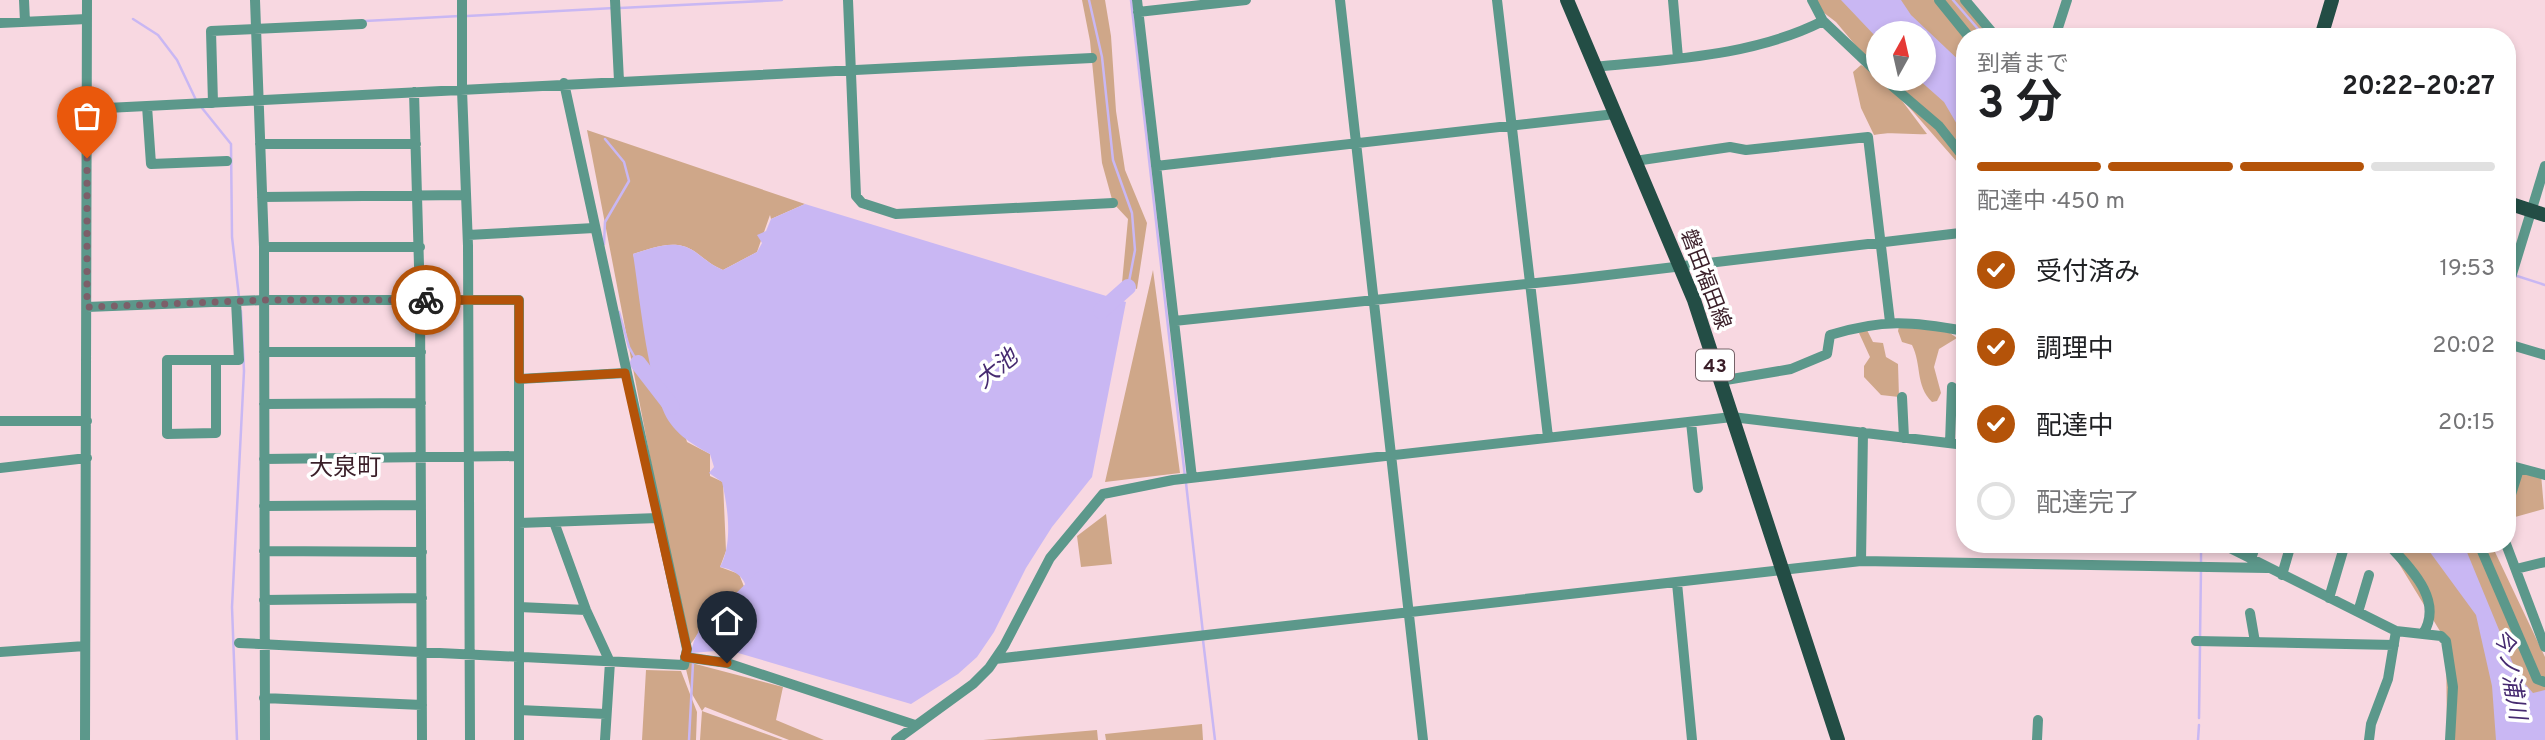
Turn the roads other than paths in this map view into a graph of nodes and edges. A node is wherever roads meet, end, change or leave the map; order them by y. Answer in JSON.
{"nodes":[{"id":1,"x":24,"y":0,"type":"edge"},
{"id":2,"x":87,"y":0,"type":"edge"},
{"id":3,"x":255,"y":0,"type":"edge"},
{"id":4,"x":615,"y":0,"type":"edge"},
{"id":5,"x":848,"y":0,"type":"edge"},
{"id":6,"x":1137,"y":0,"type":"edge"},
{"id":7,"x":1246,"y":0,"type":"edge"},
{"id":8,"x":1340,"y":0,"type":"edge"},
{"id":9,"x":1497,"y":0,"type":"edge"},
{"id":10,"x":1567,"y":0,"type":"edge"},
{"id":11,"x":1673,"y":0,"type":"edge"},
{"id":12,"x":1812,"y":0,"type":"edge"},
{"id":13,"x":1939,"y":0,"type":"edge"},
{"id":14,"x":1965,"y":0,"type":"edge"},
{"id":15,"x":2067,"y":0,"type":"edge"},
{"id":16,"x":2332,"y":0,"type":"edge"},
{"id":17,"x":462,"y":10,"type":"edge"},
{"id":18,"x":1138,"y":12,"type":"junction"},
{"id":19,"x":87,"y":19,"type":"junction"},
{"id":20,"x":1823,"y":21,"type":"junction"},
{"id":21,"x":25,"y":22,"type":"junction"},
{"id":22,"x":0,"y":23,"type":"edge"},
{"id":23,"x":362,"y":24,"type":"dead end"},
{"id":24,"x":1962,"y":28,"type":"edge"},
{"id":25,"x":1988,"y":28,"type":"edge"},
{"id":26,"x":2058,"y":28,"type":"edge"},
{"id":27,"x":2324,"y":28,"type":"edge"},
{"id":28,"x":256,"y":29,"type":"junction"},
{"id":29,"x":1092,"y":58,"type":"dead end"},
{"id":30,"x":1678,"y":58,"type":"junction"},
{"id":31,"x":1866,"y":62,"type":"edge"},
{"id":32,"x":1595,"y":67,"type":"junction"},
{"id":33,"x":851,"y":71,"type":"junction"},
{"id":34,"x":619,"y":80,"type":"junction"},
{"id":35,"x":564,"y":83,"type":"junction"},
{"id":36,"x":462,"y":90,"type":"junction"},
{"id":37,"x":1898,"y":91,"type":"edge"},
{"id":38,"x":414,"y":92,"type":"junction"},
{"id":39,"x":259,"y":100,"type":"junction"},
{"id":40,"x":203,"y":103,"type":"junction"},
{"id":41,"x":147,"y":106,"type":"junction"},
{"id":42,"x":87,"y":109,"type":"junction"},
{"id":43,"x":1615,"y":114,"type":"junction"},
{"id":44,"x":1512,"y":126,"type":"junction"},
{"id":45,"x":1357,"y":143,"type":"junction"},
{"id":46,"x":260,"y":144,"type":"junction"},
{"id":47,"x":416,"y":144,"type":"junction"},
{"id":48,"x":1956,"y":148,"type":"edge"},
{"id":49,"x":227,"y":161,"type":"dead end"},
{"id":50,"x":1635,"y":161,"type":"junction"},
{"id":51,"x":1156,"y":166,"type":"junction"},
{"id":52,"x":2545,"y":166,"type":"edge"},
{"id":53,"x":419,"y":195,"type":"junction"},
{"id":54,"x":466,"y":195,"type":"junction"},
{"id":55,"x":262,"y":197,"type":"junction"},
{"id":56,"x":1113,"y":203,"type":"dead end"},
{"id":57,"x":2516,"y":205,"type":"edge"},
{"id":58,"x":2538,"y":212,"type":"edge"},
{"id":59,"x":594,"y":228,"type":"junction"},
{"id":60,"x":1956,"y":233,"type":"edge"},
{"id":61,"x":468,"y":235,"type":"junction"},
{"id":62,"x":1881,"y":242,"type":"junction"},
{"id":63,"x":264,"y":247,"type":"junction"},
{"id":64,"x":419,"y":247,"type":"junction"},
{"id":65,"x":1679,"y":265,"type":"junction"},
{"id":66,"x":2516,"y":266,"type":"edge"},
{"id":67,"x":1529,"y":284,"type":"junction"},
{"id":68,"x":468,"y":299,"type":"junction"},
{"id":69,"x":1375,"y":299,"type":"junction"},
{"id":70,"x":264,"y":300,"type":"junction"},
{"id":71,"x":421,"y":300,"type":"junction"},
{"id":72,"x":236,"y":301,"type":"junction"},
{"id":73,"x":87,"y":307,"type":"junction"},
{"id":74,"x":1174,"y":321,"type":"junction"},
{"id":75,"x":1889,"y":322,"type":"junction"},
{"id":76,"x":1956,"y":329,"type":"edge"},
{"id":77,"x":2516,"y":346,"type":"edge"},
{"id":78,"x":264,"y":352,"type":"junction"},
{"id":79,"x":421,"y":352,"type":"junction"},
{"id":80,"x":2545,"y":355,"type":"edge"},
{"id":81,"x":216,"y":360,"type":"junction"},
{"id":82,"x":625,"y":373,"type":"junction"},
{"id":83,"x":519,"y":379,"type":"junction"},
{"id":84,"x":1720,"y":380,"type":"junction"},
{"id":85,"x":1952,"y":387,"type":"dead end"},
{"id":86,"x":1902,"y":397,"type":"dead end"},
{"id":87,"x":421,"y":403,"type":"junction"},
{"id":88,"x":264,"y":404,"type":"junction"},
{"id":89,"x":1732,"y":417,"type":"junction"},
{"id":90,"x":0,"y":421,"type":"edge"},
{"id":91,"x":87,"y":421,"type":"junction"},
{"id":92,"x":1691,"y":422,"type":"junction"},
{"id":93,"x":1863,"y":432,"type":"junction"},
{"id":94,"x":1548,"y":437,"type":"junction"},
{"id":95,"x":1904,"y":438,"type":"junction"},
{"id":96,"x":1950,"y":443,"type":"junction"},
{"id":97,"x":1956,"y":444,"type":"edge"},
{"id":98,"x":519,"y":456,"type":"junction"},
{"id":99,"x":1392,"y":456,"type":"junction"},
{"id":100,"x":87,"y":458,"type":"junction"},
{"id":101,"x":421,"y":458,"type":"junction"},
{"id":102,"x":469,"y":458,"type":"junction"},
{"id":103,"x":264,"y":459,"type":"junction"},
{"id":104,"x":0,"y":468,"type":"edge"},
{"id":105,"x":2516,"y":468,"type":"edge"},
{"id":106,"x":2545,"y":475,"type":"edge"},
{"id":107,"x":1192,"y":478,"type":"junction"},
{"id":108,"x":1698,"y":488,"type":"dead end"},
{"id":109,"x":421,"y":505,"type":"junction"},
{"id":110,"x":264,"y":506,"type":"junction"},
{"id":111,"x":658,"y":518,"type":"junction"},
{"id":112,"x":554,"y":522,"type":"junction"},
{"id":113,"x":519,"y":523,"type":"junction"},
{"id":114,"x":264,"y":551,"type":"junction"},
{"id":115,"x":422,"y":552,"type":"junction"},
{"id":116,"x":2239,"y":553,"type":"edge"},
{"id":117,"x":2253,"y":553,"type":"edge"},
{"id":118,"x":2288,"y":553,"type":"edge"},
{"id":119,"x":2342,"y":553,"type":"edge"},
{"id":120,"x":2395,"y":553,"type":"edge"},
{"id":121,"x":2483,"y":553,"type":"edge"},
{"id":122,"x":2510,"y":553,"type":"edge"},
{"id":123,"x":2251,"y":559,"type":"junction"},
{"id":124,"x":1861,"y":561,"type":"junction"},
{"id":125,"x":2545,"y":562,"type":"edge"},
{"id":126,"x":2267,"y":568,"type":"junction"},
{"id":127,"x":2516,"y":569,"type":"junction"},
{"id":128,"x":1783,"y":570,"type":"junction"},
{"id":129,"x":2282,"y":575,"type":"junction"},
{"id":130,"x":2369,"y":575,"type":"dead end"},
{"id":131,"x":1677,"y":583,"type":"junction"},
{"id":132,"x":422,"y":598,"type":"junction"},
{"id":133,"x":2329,"y":598,"type":"junction"},
{"id":134,"x":264,"y":600,"type":"junction"},
{"id":135,"x":519,"y":607,"type":"junction"},
{"id":136,"x":586,"y":610,"type":"junction"},
{"id":137,"x":1408,"y":612,"type":"junction"},
{"id":138,"x":2358,"y":612,"type":"junction"},
{"id":139,"x":2250,"y":613,"type":"dead end"},
{"id":140,"x":2396,"y":631,"type":"junction"},
{"id":141,"x":2423,"y":634,"type":"junction"},
{"id":142,"x":2200,"y":641,"type":"dead end"},
{"id":143,"x":2255,"y":642,"type":"junction"},
{"id":144,"x":239,"y":643,"type":"dead end"},
{"id":145,"x":264,"y":644,"type":"junction"},
{"id":146,"x":2393,"y":645,"type":"junction"},
{"id":147,"x":85,"y":646,"type":"junction"},
{"id":148,"x":2545,"y":647,"type":"edge"},
{"id":149,"x":0,"y":652,"type":"edge"},
{"id":150,"x":422,"y":652,"type":"junction"},
{"id":151,"x":470,"y":655,"type":"junction"},
{"id":152,"x":519,"y":657,"type":"junction"},
{"id":153,"x":685,"y":657,"type":"junction"},
{"id":154,"x":995,"y":659,"type":"junction"},
{"id":155,"x":610,"y":662,"type":"junction"},
{"id":156,"x":2545,"y":682,"type":"edge"},
{"id":157,"x":264,"y":698,"type":"junction"},
{"id":158,"x":422,"y":705,"type":"junction"},
{"id":159,"x":519,"y":710,"type":"junction"},
{"id":160,"x":606,"y":714,"type":"junction"},
{"id":161,"x":2038,"y":720,"type":"dead end"},
{"id":162,"x":915,"y":725,"type":"junction"},
{"id":163,"x":85,"y":740,"type":"edge"},
{"id":164,"x":265,"y":740,"type":"edge"},
{"id":165,"x":422,"y":740,"type":"edge"},
{"id":166,"x":470,"y":740,"type":"edge"},
{"id":167,"x":519,"y":740,"type":"edge"},
{"id":168,"x":605,"y":740,"type":"edge"},
{"id":169,"x":896,"y":740,"type":"edge"},
{"id":170,"x":1423,"y":740,"type":"edge"},
{"id":171,"x":1692,"y":740,"type":"edge"},
{"id":172,"x":1838,"y":740,"type":"edge"},
{"id":173,"x":2037,"y":740,"type":"edge"},
{"id":174,"x":2369,"y":740,"type":"edge"},
{"id":175,"x":2450,"y":740,"type":"edge"}],
"edges":[{"from":1,"to":21,"type":"street"},
{"from":2,"to":19,"type":"street"},
{"from":3,"to":28,"type":"street"},
{"from":4,"to":34,"type":"street"},
{"from":5,"to":33,"type":"street"},
{"from":6,"to":18,"type":"street"},
{"from":7,"to":18,"type":"street"},
{"from":8,"to":45,"type":"street"},
{"from":9,"to":44,"type":"street"},
{"from":10,"to":32,"type":"main road","name":"磐田福田線","number":"43"},
{"from":11,"to":30,"type":"street"},
{"from":12,"to":20,"type":"street"},
{"from":13,"to":24,"type":"street"},
{"from":14,"to":25,"type":"street"},
{"from":15,"to":26,"type":"street"},
{"from":16,"to":27,"type":"main road"},
{"from":17,"to":36,"type":"street"},
{"from":18,"to":51,"type":"street"},
{"from":19,"to":21,"type":"street"},
{"from":19,"to":42,"type":"street"},
{"from":20,"to":30,"type":"street"},
{"from":20,"to":31,"type":"street"},
{"from":21,"to":22,"type":"street"},
{"from":23,"to":28,"type":"street"},
{"from":28,"to":39,"type":"street"},
{"from":28,"to":40,"type":"street"},
{"from":29,"to":33,"type":"street"},
{"from":30,"to":32,"type":"street"},
{"from":32,"to":43,"type":"main road","name":"磐田福田線","number":"43"},
{"from":33,"to":34,"type":"street"},
{"from":33,"to":56,"type":"street"},
{"from":34,"to":35,"type":"street"},
{"from":35,"to":36,"type":"street"},
{"from":35,"to":59,"type":"street"},
{"from":36,"to":38,"type":"street"},
{"from":36,"to":54,"type":"street"},
{"from":37,"to":48,"type":"street"},
{"from":38,"to":39,"type":"street"},
{"from":38,"to":47,"type":"street"},
{"from":39,"to":40,"type":"street"},
{"from":39,"to":46,"type":"street"},
{"from":40,"to":41,"type":"street"},
{"from":41,"to":42,"type":"street"},
{"from":41,"to":49,"type":"street"},
{"from":42,"to":73,"type":"street"},
{"from":43,"to":44,"type":"street"},
{"from":43,"to":50,"type":"main road","name":"磐田福田線","number":"43"},
{"from":44,"to":45,"type":"street"},
{"from":44,"to":67,"type":"street"},
{"from":45,"to":51,"type":"street"},
{"from":45,"to":69,"type":"street"},
{"from":46,"to":47,"type":"street"},
{"from":46,"to":55,"type":"street"},
{"from":47,"to":53,"type":"street"},
{"from":50,"to":62,"type":"street"},
{"from":50,"to":65,"type":"main road","name":"磐田福田線","number":"43"},
{"from":51,"to":74,"type":"street"},
{"from":52,"to":58,"type":"street"},
{"from":53,"to":54,"type":"street"},
{"from":53,"to":55,"type":"street"},
{"from":53,"to":64,"type":"street"},
{"from":54,"to":61,"type":"street"},
{"from":55,"to":63,"type":"street"},
{"from":57,"to":58,"type":"main road"},
{"from":58,"to":66,"type":"street"},
{"from":59,"to":61,"type":"street"},
{"from":59,"to":82,"type":"street"},
{"from":60,"to":62,"type":"street"},
{"from":61,"to":68,"type":"street"},
{"from":62,"to":65,"type":"street"},
{"from":62,"to":75,"type":"street"},
{"from":63,"to":64,"type":"street"},
{"from":63,"to":70,"type":"street"},
{"from":64,"to":71,"type":"street"},
{"from":65,"to":67,"type":"street"},
{"from":65,"to":84,"type":"main road","name":"磐田福田線","number":"43"},
{"from":67,"to":69,"type":"street"},
{"from":67,"to":94,"type":"street"},
{"from":68,"to":71,"type":"street"},
{"from":68,"to":83,"type":"street"},
{"from":68,"to":102,"type":"street"},
{"from":69,"to":74,"type":"street"},
{"from":69,"to":99,"type":"street"},
{"from":70,"to":71,"type":"street"},
{"from":70,"to":72,"type":"street"},
{"from":70,"to":78,"type":"street"},
{"from":71,"to":79,"type":"street"},
{"from":72,"to":73,"type":"street"},
{"from":72,"to":81,"type":"street"},
{"from":73,"to":91,"type":"street"},
{"from":74,"to":107,"type":"street"},
{"from":75,"to":76,"type":"street"},
{"from":75,"to":84,"type":"street"},
{"from":77,"to":80,"type":"street"},
{"from":78,"to":79,"type":"street"},
{"from":78,"to":88,"type":"street"},
{"from":79,"to":87,"type":"street"},
{"from":81,"to":81,"type":"street"},
{"from":82,"to":83,"type":"street"},
{"from":82,"to":111,"type":"street"},
{"from":83,"to":98,"type":"street"},
{"from":84,"to":89,"type":"main road","name":"磐田福田線","number":"43"},
{"from":85,"to":96,"type":"street"},
{"from":86,"to":95,"type":"street"},
{"from":87,"to":88,"type":"street"},
{"from":87,"to":101,"type":"street"},
{"from":88,"to":103,"type":"street"},
{"from":89,"to":92,"type":"street"},
{"from":89,"to":93,"type":"street"},
{"from":89,"to":128,"type":"main road","name":"磐田福田線","number":"43"},
{"from":90,"to":91,"type":"street"},
{"from":91,"to":100,"type":"street"},
{"from":92,"to":94,"type":"street"},
{"from":92,"to":108,"type":"street"},
{"from":93,"to":95,"type":"street"},
{"from":93,"to":124,"type":"street"},
{"from":94,"to":99,"type":"street"},
{"from":95,"to":96,"type":"street"},
{"from":96,"to":97,"type":"street"},
{"from":98,"to":102,"type":"street"},
{"from":98,"to":113,"type":"street"},
{"from":99,"to":107,"type":"street"},
{"from":99,"to":137,"type":"street"},
{"from":100,"to":104,"type":"street"},
{"from":100,"to":147,"type":"street"},
{"from":101,"to":102,"type":"street"},
{"from":101,"to":103,"type":"street"},
{"from":101,"to":109,"type":"street"},
{"from":102,"to":151,"type":"street"},
{"from":103,"to":110,"type":"street"},
{"from":105,"to":106,"type":"street"},
{"from":107,"to":154,"type":"street"},
{"from":109,"to":110,"type":"street"},
{"from":109,"to":115,"type":"street"},
{"from":110,"to":114,"type":"street"},
{"from":111,"to":112,"type":"street"},
{"from":111,"to":153,"type":"street"},
{"from":112,"to":113,"type":"street"},
{"from":112,"to":136,"type":"street"},
{"from":113,"to":135,"type":"street"},
{"from":114,"to":115,"type":"street"},
{"from":114,"to":134,"type":"street"},
{"from":115,"to":132,"type":"street"},
{"from":116,"to":123,"type":"street"},
{"from":117,"to":123,"type":"street"},
{"from":118,"to":129,"type":"street"},
{"from":119,"to":133,"type":"street"},
{"from":120,"to":141,"type":"street"},
{"from":121,"to":156,"type":"street"},
{"from":122,"to":127,"type":"street"},
{"from":123,"to":126,"type":"street"},
{"from":124,"to":126,"type":"street"},
{"from":124,"to":128,"type":"street"},
{"from":125,"to":127,"type":"street"},
{"from":126,"to":129,"type":"street"},
{"from":127,"to":148,"type":"street"},
{"from":128,"to":131,"type":"street"},
{"from":128,"to":172,"type":"main road","name":"磐田福田線","number":"43"},
{"from":129,"to":133,"type":"street"},
{"from":130,"to":138,"type":"street"},
{"from":131,"to":137,"type":"street"},
{"from":131,"to":171,"type":"street"},
{"from":132,"to":134,"type":"street"},
{"from":132,"to":150,"type":"street"},
{"from":133,"to":138,"type":"street"},
{"from":134,"to":145,"type":"street"},
{"from":135,"to":136,"type":"street"},
{"from":135,"to":152,"type":"street"},
{"from":136,"to":155,"type":"street"},
{"from":137,"to":154,"type":"street"},
{"from":137,"to":170,"type":"street"},
{"from":138,"to":140,"type":"street"},
{"from":139,"to":143,"type":"street"},
{"from":140,"to":141,"type":"street"},
{"from":140,"to":146,"type":"street"},
{"from":141,"to":175,"type":"street"},
{"from":142,"to":143,"type":"street"},
{"from":143,"to":146,"type":"street"},
{"from":144,"to":145,"type":"street"},
{"from":145,"to":150,"type":"street"},
{"from":145,"to":157,"type":"street"},
{"from":146,"to":174,"type":"street"},
{"from":147,"to":149,"type":"street"},
{"from":147,"to":163,"type":"street"},
{"from":150,"to":151,"type":"street"},
{"from":150,"to":158,"type":"street"},
{"from":151,"to":152,"type":"street"},
{"from":151,"to":166,"type":"street"},
{"from":152,"to":155,"type":"street"},
{"from":152,"to":159,"type":"street"},
{"from":153,"to":155,"type":"street"},
{"from":153,"to":162,"type":"street"},
{"from":154,"to":162,"type":"street"},
{"from":155,"to":160,"type":"street"},
{"from":157,"to":158,"type":"street"},
{"from":157,"to":164,"type":"street"},
{"from":158,"to":165,"type":"street"},
{"from":159,"to":160,"type":"street"},
{"from":159,"to":167,"type":"street"},
{"from":160,"to":168,"type":"street"},
{"from":161,"to":173,"type":"street"},
{"from":162,"to":169,"type":"street"}]}
